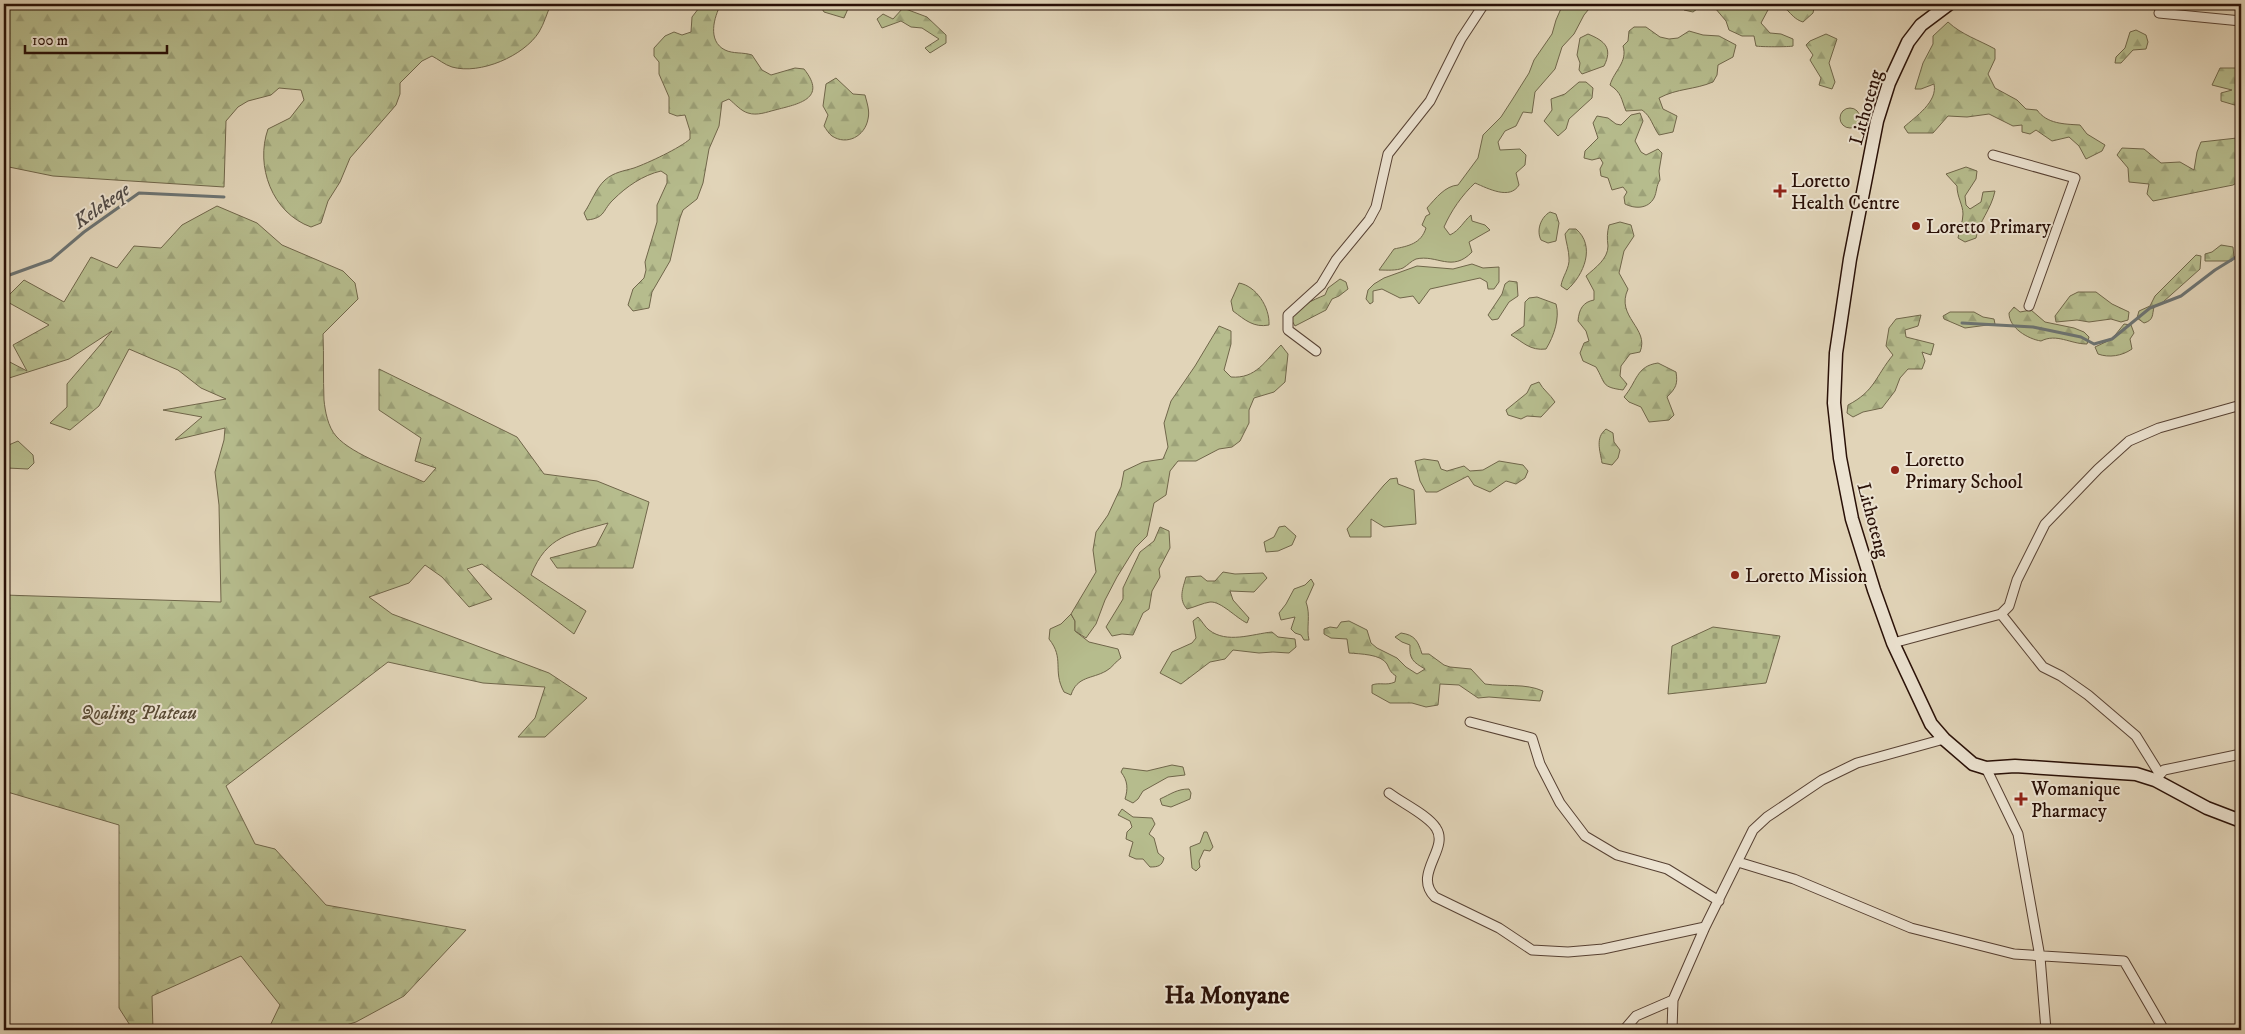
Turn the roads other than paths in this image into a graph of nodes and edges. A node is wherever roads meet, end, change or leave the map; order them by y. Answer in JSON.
{"nodes":[{"id":1,"x":1484,"y":4,"type":"edge"},
{"id":2,"x":1949,"y":4,"type":"edge"},
{"id":3,"x":2160,"y":13,"type":"dead end"},
{"id":4,"x":2241,"y":21,"type":"edge"},
{"id":5,"x":1993,"y":156,"type":"dead end"},
{"id":6,"x":2029,"y":306,"type":"dead end"},
{"id":7,"x":1316,"y":352,"type":"dead end"},
{"id":8,"x":2241,"y":405,"type":"edge"},
{"id":9,"x":2001,"y":614,"type":"junction"},
{"id":10,"x":1893,"y":643,"type":"junction"},
{"id":11,"x":1470,"y":722,"type":"dead end"},
{"id":12,"x":1944,"y":739,"type":"junction"},
{"id":13,"x":2241,"y":754,"type":"edge"},
{"id":14,"x":1986,"y":768,"type":"junction"},
{"id":15,"x":2157,"y":777,"type":"junction"},
{"id":16,"x":1389,"y":793,"type":"dead end"},
{"id":17,"x":2241,"y":821,"type":"edge"},
{"id":18,"x":1738,"y":862,"type":"junction"},
{"id":19,"x":1718,"y":901,"type":"junction"},
{"id":20,"x":1705,"y":927,"type":"junction"},
{"id":21,"x":2040,"y":957,"type":"junction"},
{"id":22,"x":1673,"y":1000,"type":"junction"},
{"id":23,"x":1624,"y":1030,"type":"edge"},
{"id":24,"x":1672,"y":1030,"type":"edge"},
{"id":25,"x":2046,"y":1030,"type":"edge"},
{"id":26,"x":2164,"y":1030,"type":"edge"}],
"edges":[{"from":1,"to":7,"type":"street"},
{"from":2,"to":10,"type":"main road","name":"Lithoteng"},
{"from":3,"to":4,"type":"street"},
{"from":5,"to":6,"type":"street"},
{"from":8,"to":9,"type":"street"},
{"from":9,"to":10,"type":"street"},
{"from":9,"to":15,"type":"street"},
{"from":10,"to":12,"type":"main road","name":"Lithoteng"},
{"from":11,"to":19,"type":"street"},
{"from":12,"to":14,"type":"main road","name":"Lithoteng"},
{"from":12,"to":18,"type":"street"},
{"from":13,"to":15,"type":"street"},
{"from":14,"to":15,"type":"main road"},
{"from":14,"to":21,"type":"street"},
{"from":15,"to":17,"type":"main road"},
{"from":16,"to":20,"type":"street"},
{"from":18,"to":19,"type":"street"},
{"from":18,"to":21,"type":"street"},
{"from":19,"to":20,"type":"street"},
{"from":20,"to":22,"type":"street"},
{"from":21,"to":25,"type":"street"},
{"from":21,"to":26,"type":"street"},
{"from":22,"to":23,"type":"street"},
{"from":22,"to":24,"type":"street"}]}
